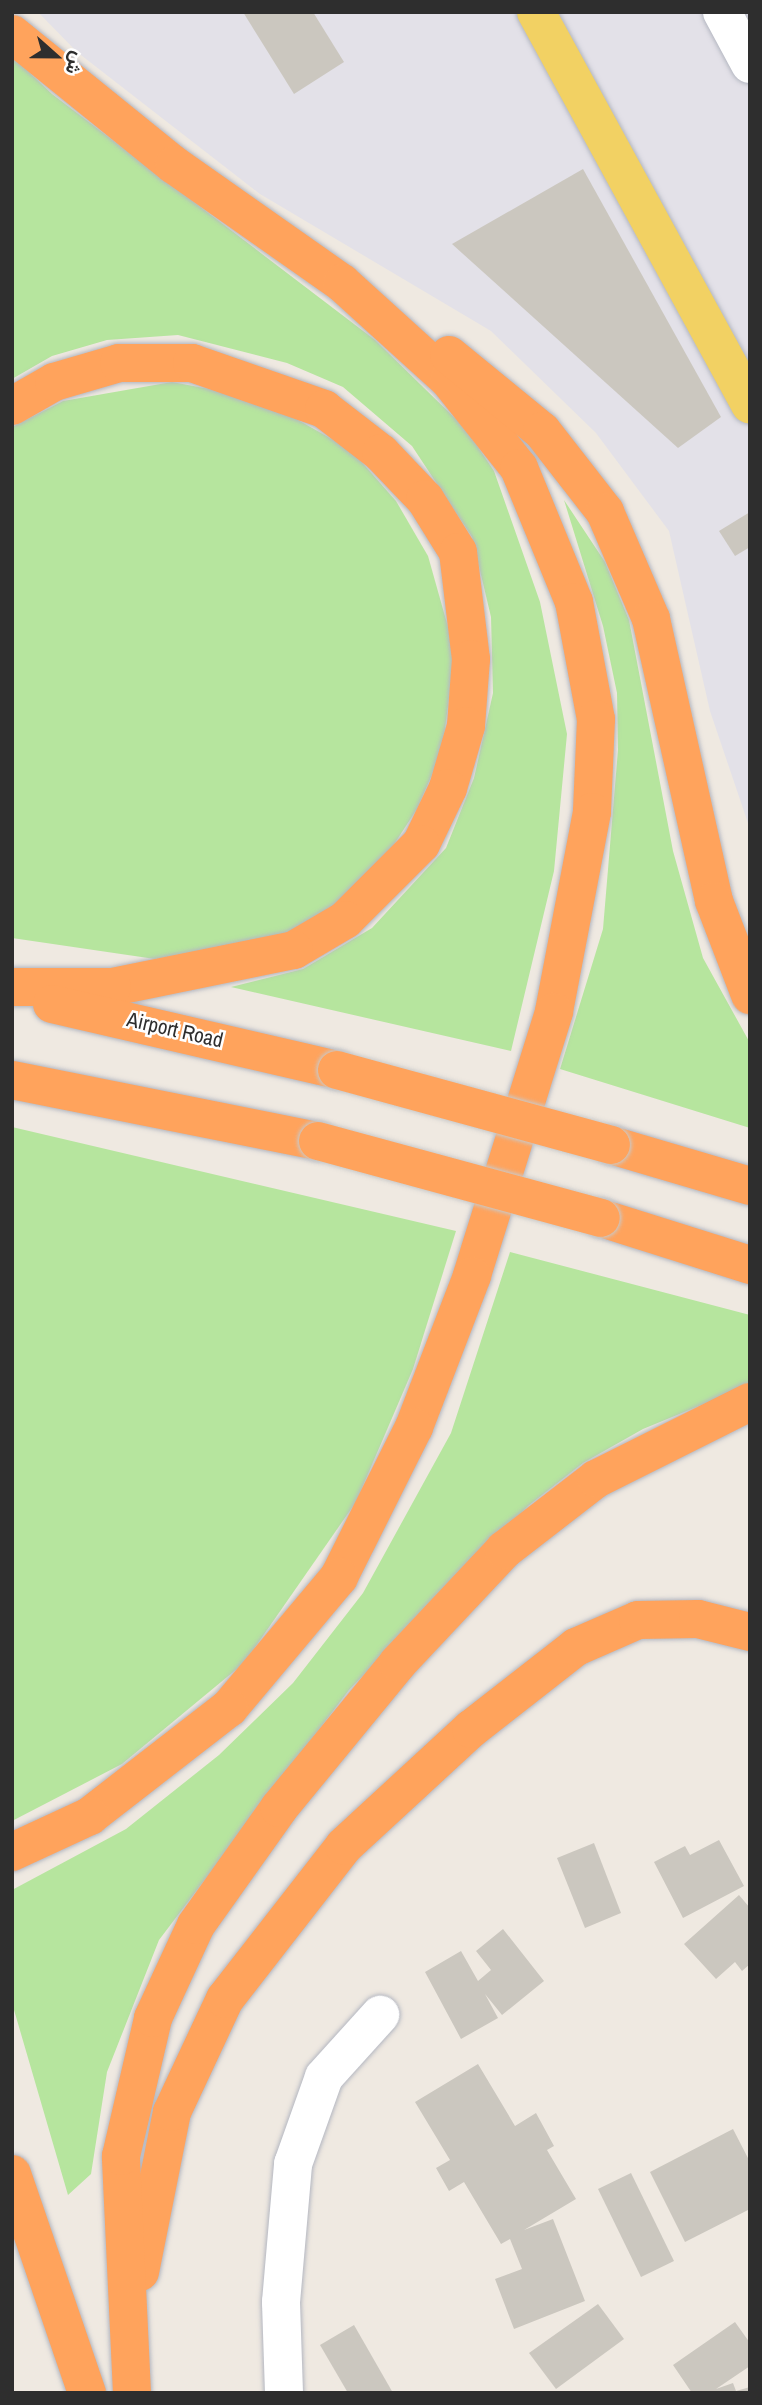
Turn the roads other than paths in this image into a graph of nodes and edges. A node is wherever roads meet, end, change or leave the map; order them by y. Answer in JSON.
{"nodes":[{"id":1,"x":536,"y":12,"type":"edge"},
{"id":2,"x":722,"y":12,"type":"edge"},
{"id":3,"x":12,"y":33,"type":"edge"},
{"id":4,"x":750,"y":64,"type":"edge"},
{"id":5,"x":342,"y":283,"type":"junction"},
{"id":6,"x":750,"y":404,"type":"edge"},
{"id":7,"x":12,"y":406,"type":"edge"},
{"id":8,"x":12,"y":987,"type":"edge"},
{"id":9,"x":750,"y":995,"type":"edge"},
{"id":10,"x":12,"y":997,"type":"edge"},
{"id":11,"x":12,"y":1080,"type":"edge"},
{"id":12,"x":750,"y":1186,"type":"edge"},
{"id":13,"x":750,"y":1265,"type":"edge"},
{"id":14,"x":750,"y":1402,"type":"edge"},
{"id":15,"x":750,"y":1632,"type":"edge"},
{"id":16,"x":12,"y":1852,"type":"edge"},
{"id":17,"x":380,"y":2015,"type":"dead end"},
{"id":18,"x":12,"y":2174,"type":"edge"},
{"id":19,"x":128,"y":2332,"type":"junction"},
{"id":20,"x":87,"y":2393,"type":"edge"},
{"id":21,"x":132,"y":2393,"type":"edge"},
{"id":22,"x":284,"y":2393,"type":"edge"}],
"edges":[{"from":1,"to":6,"type":"main road"},
{"from":2,"to":4,"type":"street"},
{"from":3,"to":5,"type":"highway"},
{"from":5,"to":9,"type":"highway"},
{"from":5,"to":16,"type":"highway"},
{"from":7,"to":8,"type":"highway"},
{"from":10,"to":12,"type":"highway","name":"Airport Road","bridge":true},
{"from":11,"to":13,"type":"highway","bridge":true},
{"from":14,"to":19,"type":"highway"},
{"from":15,"to":19,"type":"highway"},
{"from":17,"to":22,"type":"street"},
{"from":18,"to":20,"type":"highway"},
{"from":19,"to":21,"type":"highway"}]}
